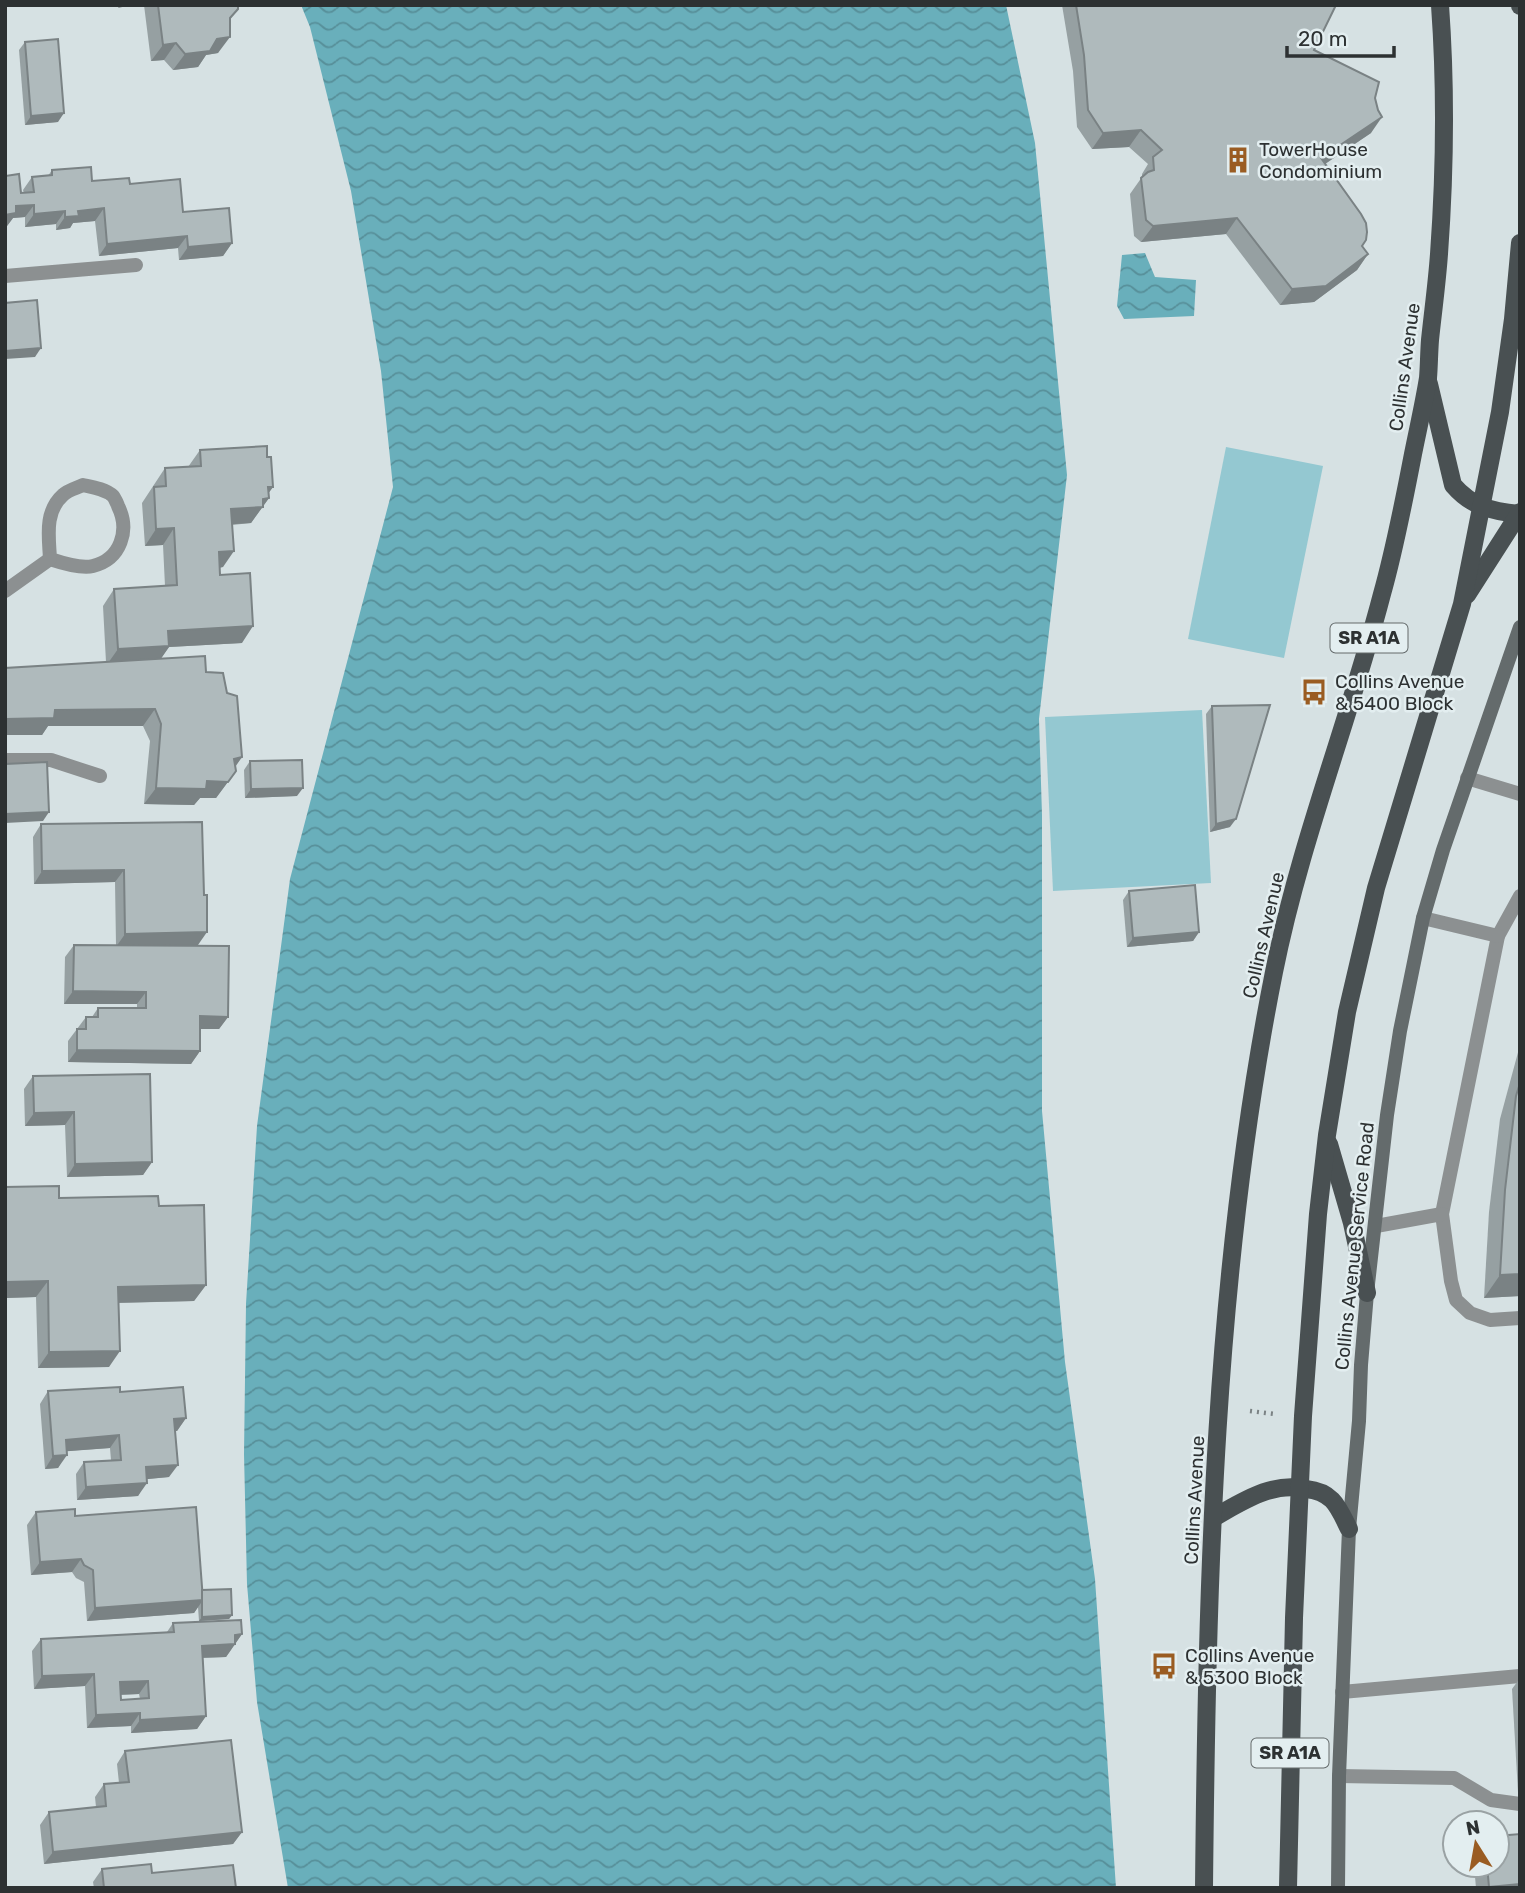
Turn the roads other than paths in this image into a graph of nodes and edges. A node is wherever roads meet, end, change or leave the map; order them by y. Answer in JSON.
{"nodes":[{"id":1,"x":1440,"y":5,"type":"edge"},
{"id":2,"x":1520,"y":243,"type":"edge"},
{"id":3,"x":136,"y":265,"type":"edge"},
{"id":4,"x":5,"y":276,"type":"edge"},
{"id":5,"x":1428,"y":377,"type":"junction"},
{"id":6,"x":1482,"y":508,"type":"junction"},
{"id":7,"x":1519,"y":514,"type":"edge"},
{"id":8,"x":50,"y":559,"type":"junction"},
{"id":9,"x":5,"y":591,"type":"edge"},
{"id":10,"x":1462,"y":604,"type":"junction"},
{"id":11,"x":1520,"y":627,"type":"edge"},
{"id":12,"x":5,"y":760,"type":"edge"},
{"id":13,"x":100,"y":776,"type":"dead end"},
{"id":14,"x":1467,"y":778,"type":"junction"},
{"id":15,"x":1520,"y":794,"type":"edge"},
{"id":16,"x":1520,"y":896,"type":"edge"},
{"id":17,"x":1423,"y":918,"type":"junction"},
{"id":18,"x":1498,"y":936,"type":"junction"},
{"id":19,"x":1327,"y":1135,"type":"junction"},
{"id":20,"x":1442,"y":1214,"type":"junction"},
{"id":21,"x":1376,"y":1226,"type":"junction"},
{"id":22,"x":1367,"y":1293,"type":"junction"},
{"id":23,"x":1520,"y":1318,"type":"edge"},
{"id":24,"x":1299,"y":1487,"type":"junction"},
{"id":25,"x":1213,"y":1518,"type":"junction"},
{"id":26,"x":1349,"y":1528,"type":"junction"},
{"id":27,"x":1520,"y":1676,"type":"edge"},
{"id":28,"x":1342,"y":1692,"type":"junction"},
{"id":29,"x":1339,"y":1776,"type":"junction"},
{"id":30,"x":1520,"y":1804,"type":"edge"},
{"id":31,"x":1203,"y":1888,"type":"edge"},
{"id":32,"x":1288,"y":1888,"type":"edge"},
{"id":33,"x":1338,"y":1888,"type":"edge"}],
"edges":[{"from":1,"to":5,"type":"main road","name":"Collins Avenue","number":"SR A1A"},
{"from":2,"to":6,"type":"main road","number":"SR A1A"},
{"from":3,"to":4,"type":"lane"},
{"from":5,"to":6,"type":"main road"},
{"from":5,"to":25,"type":"main road","name":"Collins Avenue","number":"SR A1A"},
{"from":6,"to":7,"type":"main road"},
{"from":6,"to":10,"type":"main road","number":"SR A1A"},
{"from":7,"to":10,"type":"main road"},
{"from":8,"to":8,"type":"lane"},
{"from":8,"to":9,"type":"lane"},
{"from":10,"to":19,"type":"main road","number":"SR A1A"},
{"from":11,"to":14,"type":"street","name":"Collins Avenue Service Road"},
{"from":12,"to":13,"type":"lane"},
{"from":14,"to":15,"type":"lane"},
{"from":14,"to":17,"type":"street","name":"Collins Avenue Service Road"},
{"from":16,"to":18,"type":"lane"},
{"from":17,"to":18,"type":"lane"},
{"from":17,"to":21,"type":"street","name":"Collins Avenue Service Road"},
{"from":18,"to":20,"type":"lane"},
{"from":19,"to":22,"type":"main road"},
{"from":19,"to":24,"type":"main road","number":"SR A1A"},
{"from":20,"to":21,"type":"lane"},
{"from":20,"to":23,"type":"lane"},
{"from":21,"to":22,"type":"street","name":"Collins Avenue Service Road"},
{"from":22,"to":26,"type":"street","name":"Collins Avenue Service Road"},
{"from":24,"to":25,"type":"main road"},
{"from":24,"to":26,"type":"main road"},
{"from":24,"to":32,"type":"main road","number":"SR A1A"},
{"from":25,"to":31,"type":"main road","name":"Collins Avenue","number":"SR A1A"},
{"from":26,"to":28,"type":"street","name":"Collins Avenue Service Road"},
{"from":27,"to":28,"type":"lane"},
{"from":28,"to":29,"type":"street","name":"Collins Avenue Service Road"},
{"from":29,"to":30,"type":"lane"},
{"from":29,"to":33,"type":"street","name":"Collins Avenue Service Road"}]}
